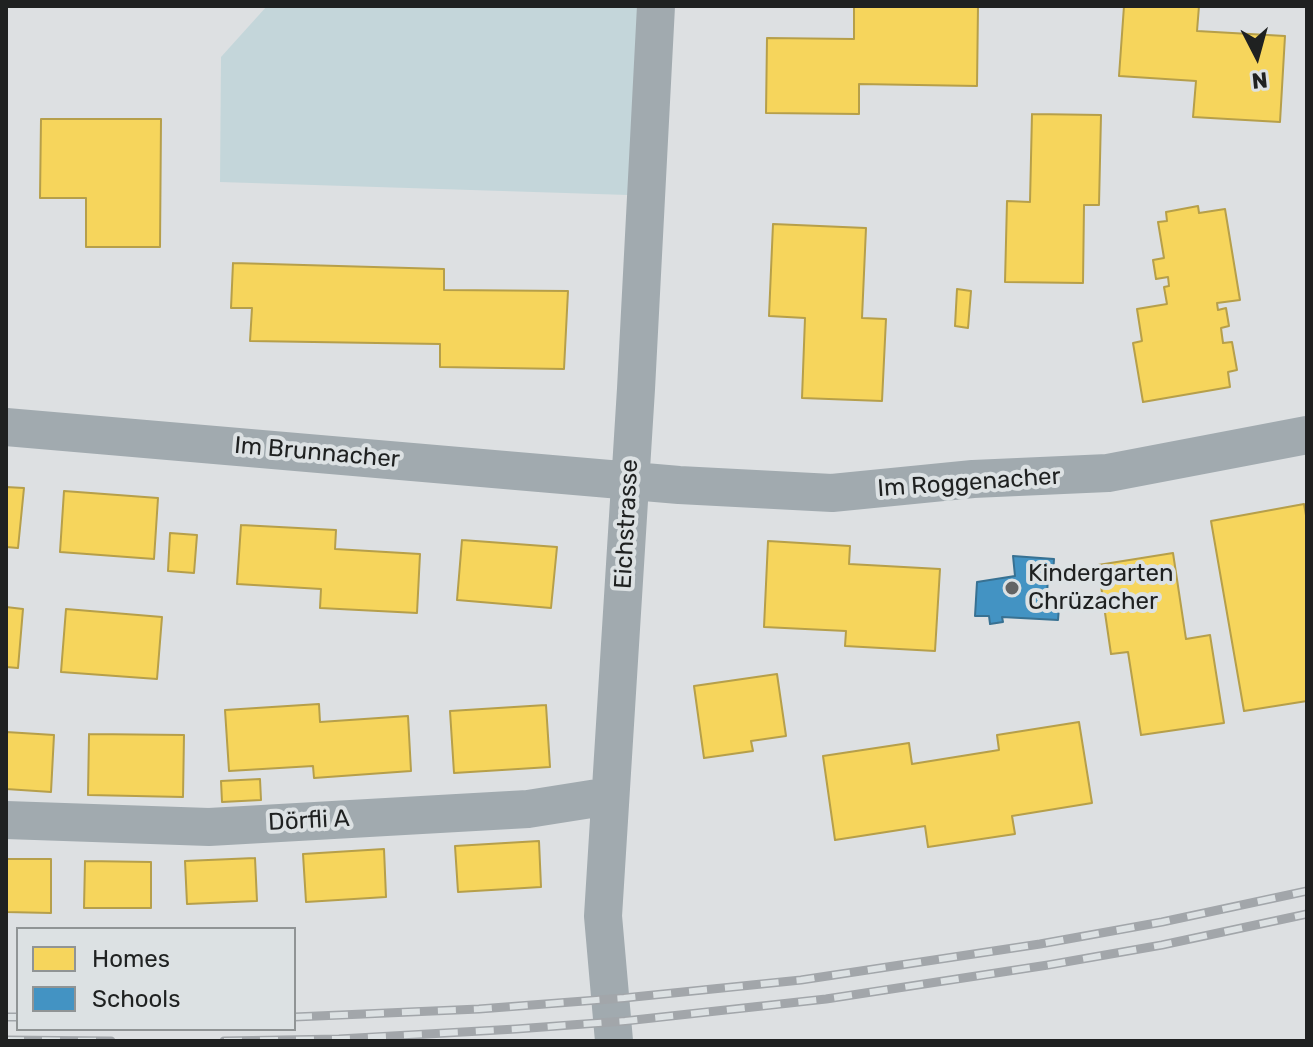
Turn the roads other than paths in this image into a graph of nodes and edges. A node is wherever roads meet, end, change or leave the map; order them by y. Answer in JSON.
{"nodes":[{"id":1,"x":656,"y":6,"type":"edge"},
{"id":2,"x":6,"y":427,"type":"edge"},
{"id":3,"x":1307,"y":435,"type":"edge"},
{"id":4,"x":629,"y":480,"type":"junction"},
{"id":5,"x":610,"y":796,"type":"junction"},
{"id":6,"x":6,"y":820,"type":"edge"},
{"id":7,"x":614,"y":1041,"type":"edge"}],
"edges":[{"from":1,"to":4,"type":"street","name":"Eichstrasse"},
{"from":2,"to":4,"type":"street","name":"Im Brunnacher"},
{"from":3,"to":4,"type":"street","name":"Im Roggenacher"},
{"from":4,"to":5,"type":"street","name":"Eichstrasse"},
{"from":5,"to":6,"type":"street","name":"Dörfli A"},
{"from":5,"to":7,"type":"street","name":"Eichstrasse"}]}
